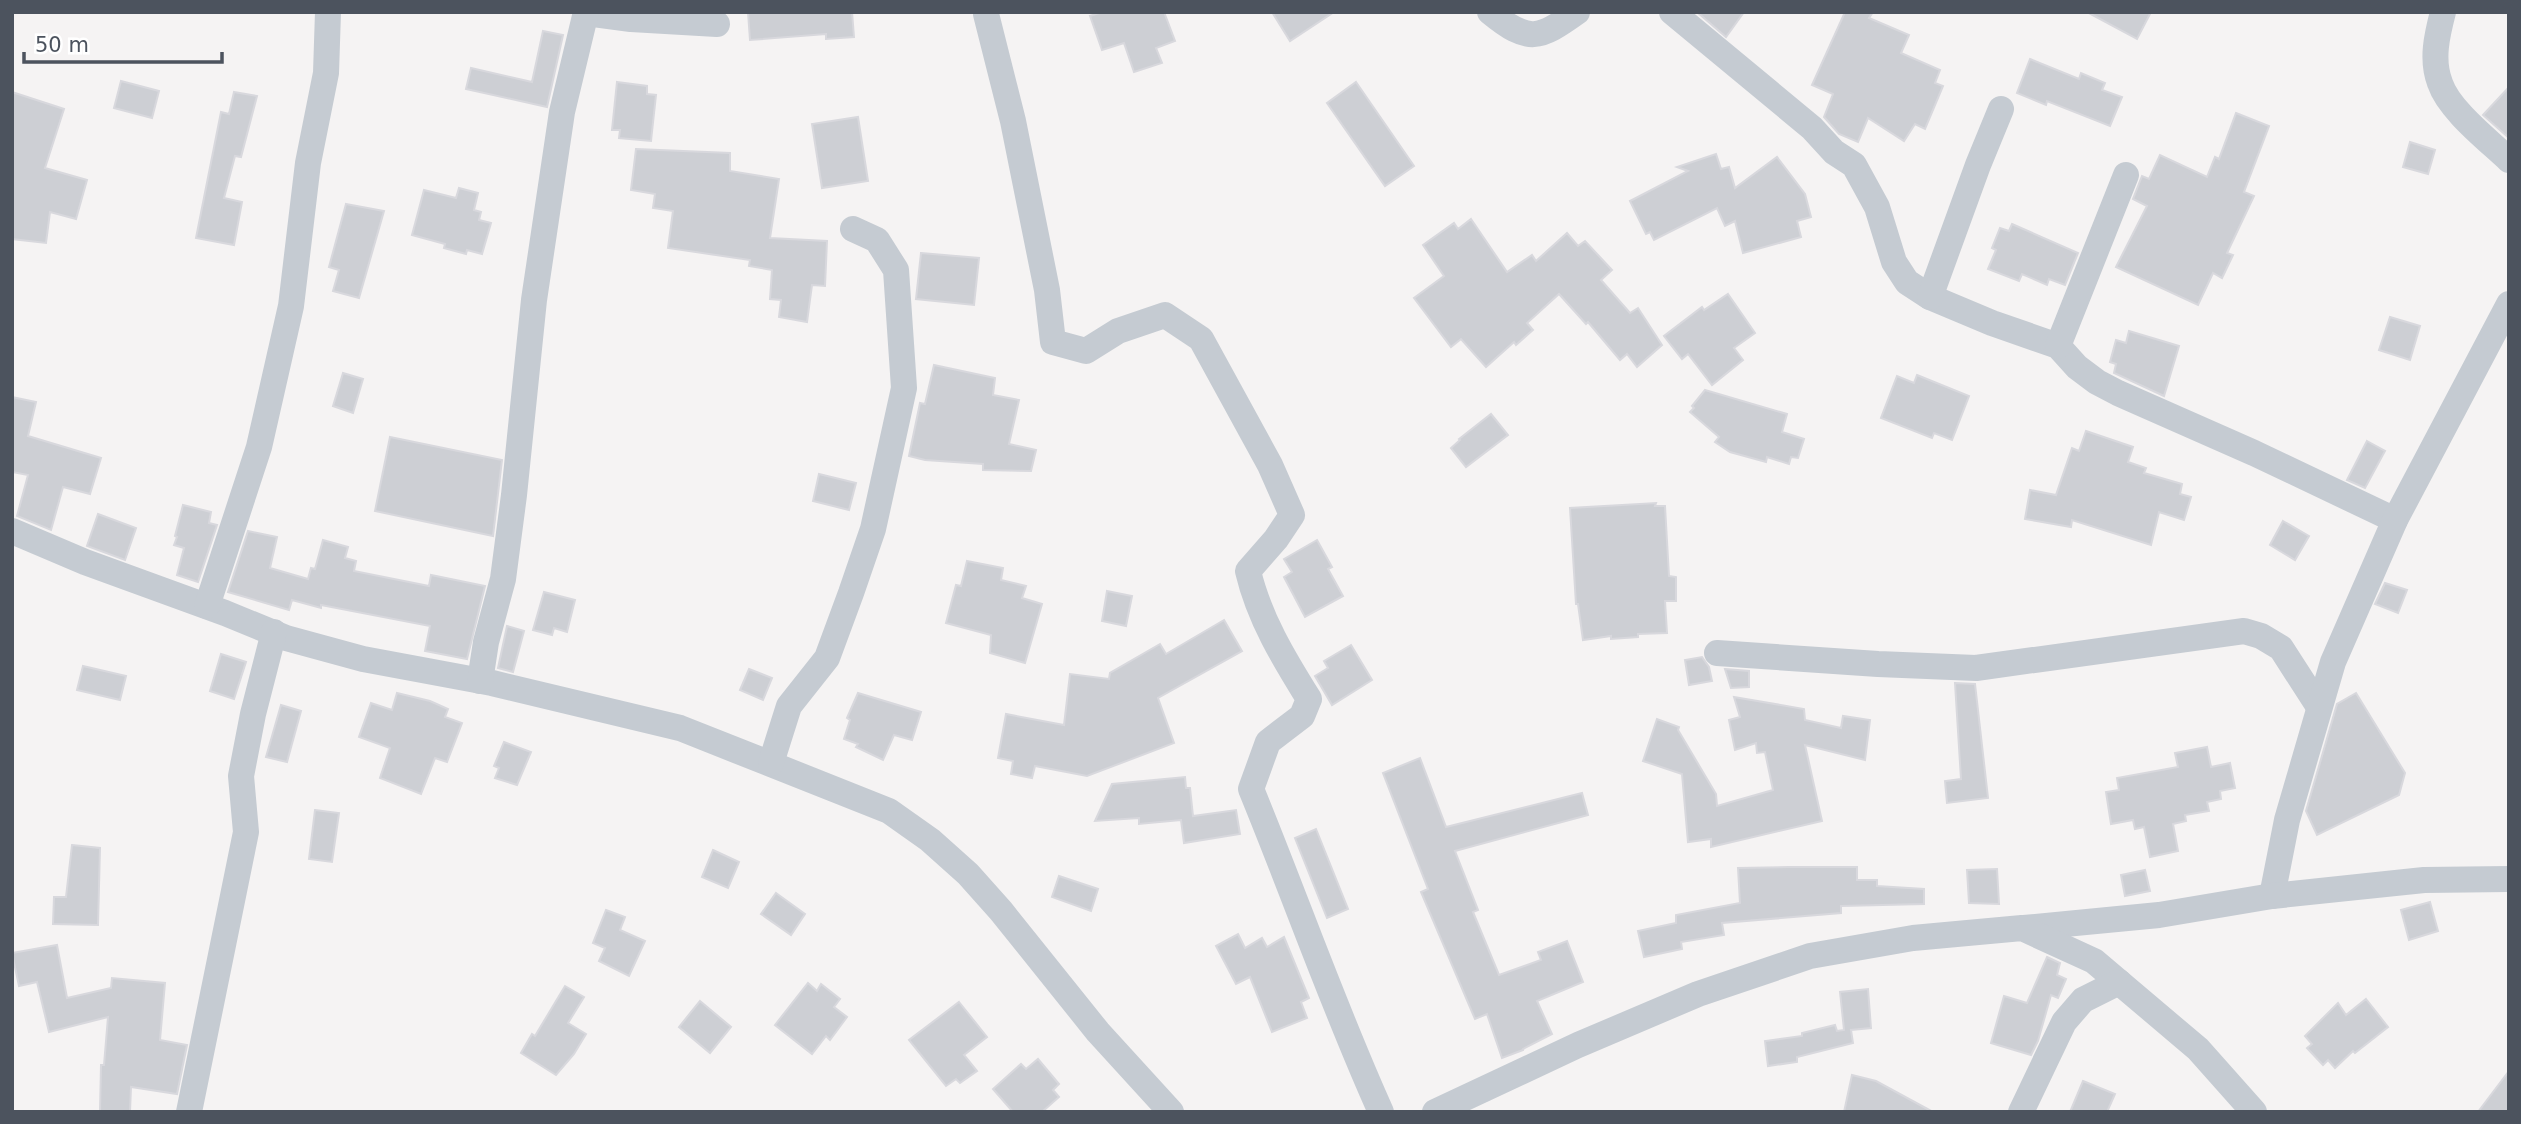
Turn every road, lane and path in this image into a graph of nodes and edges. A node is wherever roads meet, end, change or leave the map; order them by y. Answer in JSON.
{"nodes":[{"id":1,"x":328,"y":12,"type":"edge"},
{"id":2,"x":1490,"y":12,"type":"edge"},
{"id":3,"x":1577,"y":12,"type":"edge"},
{"id":4,"x":1672,"y":12,"type":"edge"},
{"id":5,"x":2443,"y":12,"type":"edge"},
{"id":6,"x":586,"y":13,"type":"edge"},
{"id":7,"x":986,"y":14,"type":"edge"},
{"id":8,"x":717,"y":24,"type":"dead end"},
{"id":9,"x":2001,"y":109,"type":"dead end"},
{"id":10,"x":2509,"y":160,"type":"edge"},
{"id":11,"x":2126,"y":174,"type":"dead end"},
{"id":12,"x":853,"y":229,"type":"dead end"},
{"id":13,"x":1930,"y":297,"type":"junction"},
{"id":14,"x":2509,"y":304,"type":"edge"},
{"id":15,"x":2058,"y":346,"type":"junction"},
{"id":16,"x":2395,"y":520,"type":"junction"},
{"id":17,"x":12,"y":531,"type":"edge"},
{"id":18,"x":207,"y":606,"type":"junction"},
{"id":19,"x":274,"y":632,"type":"junction"},
{"id":20,"x":1717,"y":653,"type":"dead end"},
{"id":21,"x":480,"y":681,"type":"junction"},
{"id":22,"x":2319,"y":707,"type":"junction"},
{"id":23,"x":771,"y":763,"type":"junction"},
{"id":24,"x":2509,"y":879,"type":"edge"},
{"id":25,"x":2272,"y":896,"type":"junction"},
{"id":26,"x":2022,"y":928,"type":"junction"},
{"id":27,"x":2119,"y":982,"type":"junction"},
{"id":28,"x":189,"y":1112,"type":"edge"},
{"id":29,"x":1171,"y":1112,"type":"edge"},
{"id":30,"x":1381,"y":1112,"type":"edge"},
{"id":31,"x":1435,"y":1112,"type":"edge"},
{"id":32,"x":2021,"y":1112,"type":"edge"},
{"id":33,"x":2254,"y":1112,"type":"edge"}],
"edges":[{"from":1,"to":18,"type":"street"},
{"from":2,"to":3,"type":"street"},
{"from":4,"to":13,"type":"street"},
{"from":5,"to":10,"type":"street"},
{"from":6,"to":8,"type":"street"},
{"from":6,"to":21,"type":"street"},
{"from":7,"to":30,"type":"street"},
{"from":9,"to":13,"type":"street"},
{"from":11,"to":15,"type":"street"},
{"from":12,"to":23,"type":"street"},
{"from":13,"to":15,"type":"street"},
{"from":14,"to":16,"type":"street"},
{"from":15,"to":16,"type":"street"},
{"from":16,"to":22,"type":"street"},
{"from":17,"to":18,"type":"street"},
{"from":18,"to":19,"type":"street"},
{"from":19,"to":21,"type":"street"},
{"from":19,"to":28,"type":"street"},
{"from":20,"to":22,"type":"street"},
{"from":21,"to":23,"type":"street"},
{"from":22,"to":25,"type":"street"},
{"from":23,"to":29,"type":"street"},
{"from":24,"to":25,"type":"street"},
{"from":25,"to":26,"type":"street"},
{"from":26,"to":27,"type":"street"},
{"from":26,"to":31,"type":"street"},
{"from":27,"to":32,"type":"street"},
{"from":27,"to":33,"type":"street"}]}
